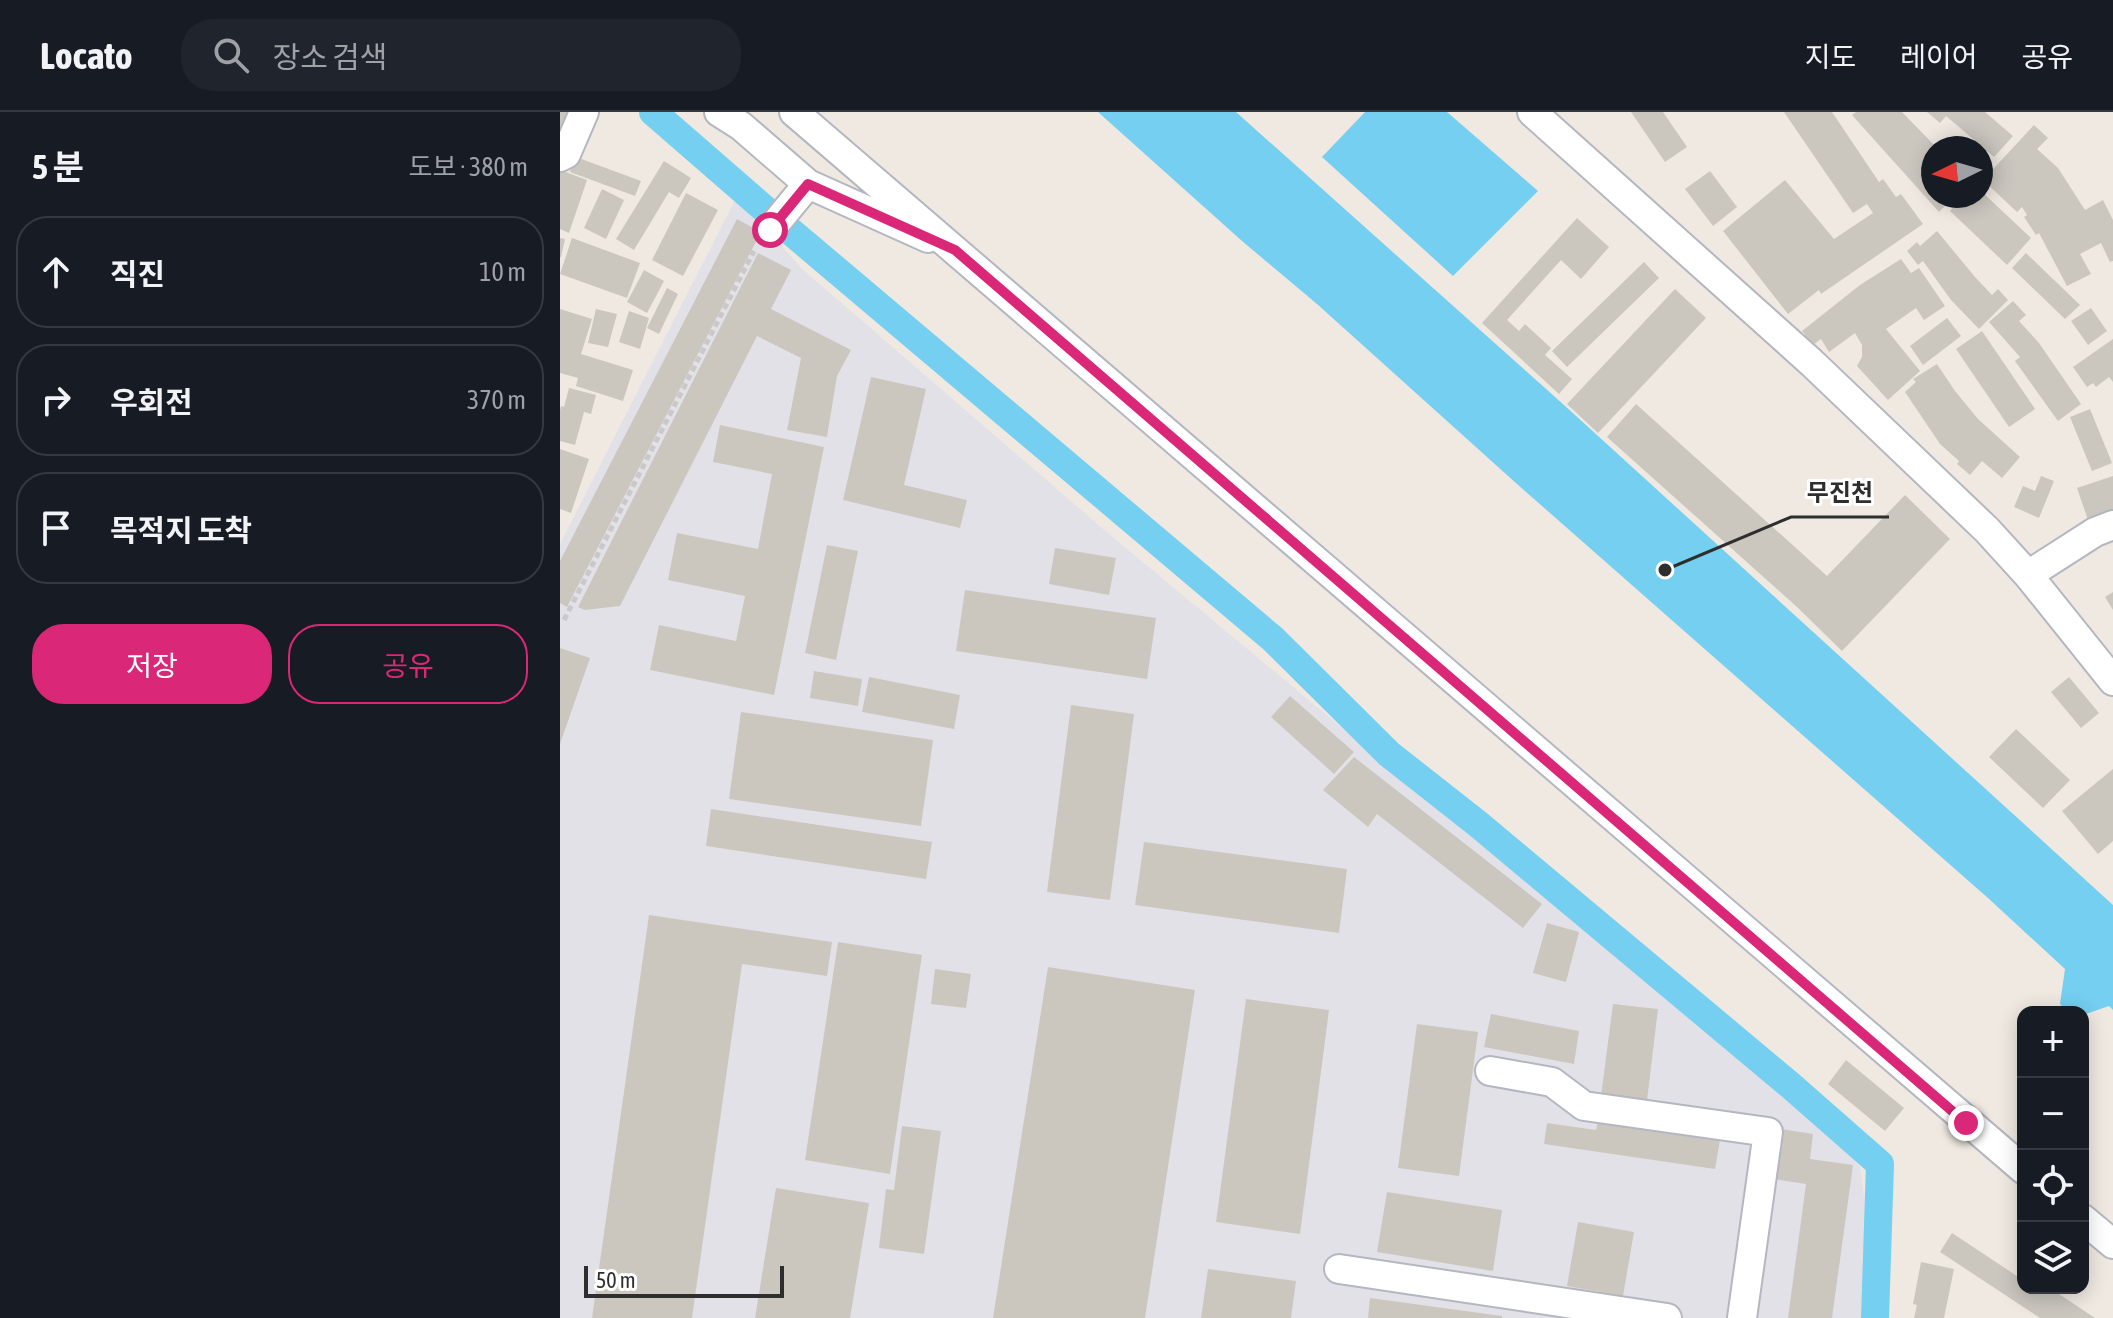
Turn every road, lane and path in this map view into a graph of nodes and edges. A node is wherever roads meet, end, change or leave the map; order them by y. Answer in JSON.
{"nodes":[{"id":1,"x":584,"y":112,"type":"edge"},
{"id":2,"x":719,"y":112,"type":"edge"},
{"id":3,"x":794,"y":112,"type":"edge"},
{"id":4,"x":1532,"y":112,"type":"edge"},
{"id":5,"x":560,"y":157,"type":"edge"},
{"id":6,"x":802,"y":191,"type":"junction"},
{"id":7,"x":770,"y":230,"type":"joint"},
{"id":8,"x":955,"y":250,"type":"junction"},
{"id":9,"x":2113,"y":525,"type":"edge"},
{"id":10,"x":2028,"y":575,"type":"junction"},
{"id":11,"x":564,"y":620,"type":"dead end"},
{"id":12,"x":2113,"y":681,"type":"edge"},
{"id":13,"x":1490,"y":1071,"type":"dead end"},
{"id":14,"x":2017,"y":1164,"type":"edge"},
{"id":15,"x":2087,"y":1222,"type":"edge"},
{"id":16,"x":2113,"y":1244,"type":"edge"},
{"id":17,"x":1339,"y":1269,"type":"dead end"},
{"id":18,"x":1667,"y":1318,"type":"edge"},
{"id":19,"x":1742,"y":1318,"type":"edge"}],
"edges":[{"from":1,"to":5,"type":"street"},
{"from":2,"to":6,"type":"street"},
{"from":3,"to":8,"type":"street"},
{"from":4,"to":10,"type":"street"},
{"from":6,"to":7,"type":"street"},
{"from":6,"to":8,"type":"street"},
{"from":7,"to":11,"type":"path"},
{"from":8,"to":14,"type":"street"},
{"from":9,"to":10,"type":"street"},
{"from":10,"to":12,"type":"street"},
{"from":13,"to":19,"type":"street"},
{"from":15,"to":16,"type":"street"},
{"from":17,"to":18,"type":"street"}]}
